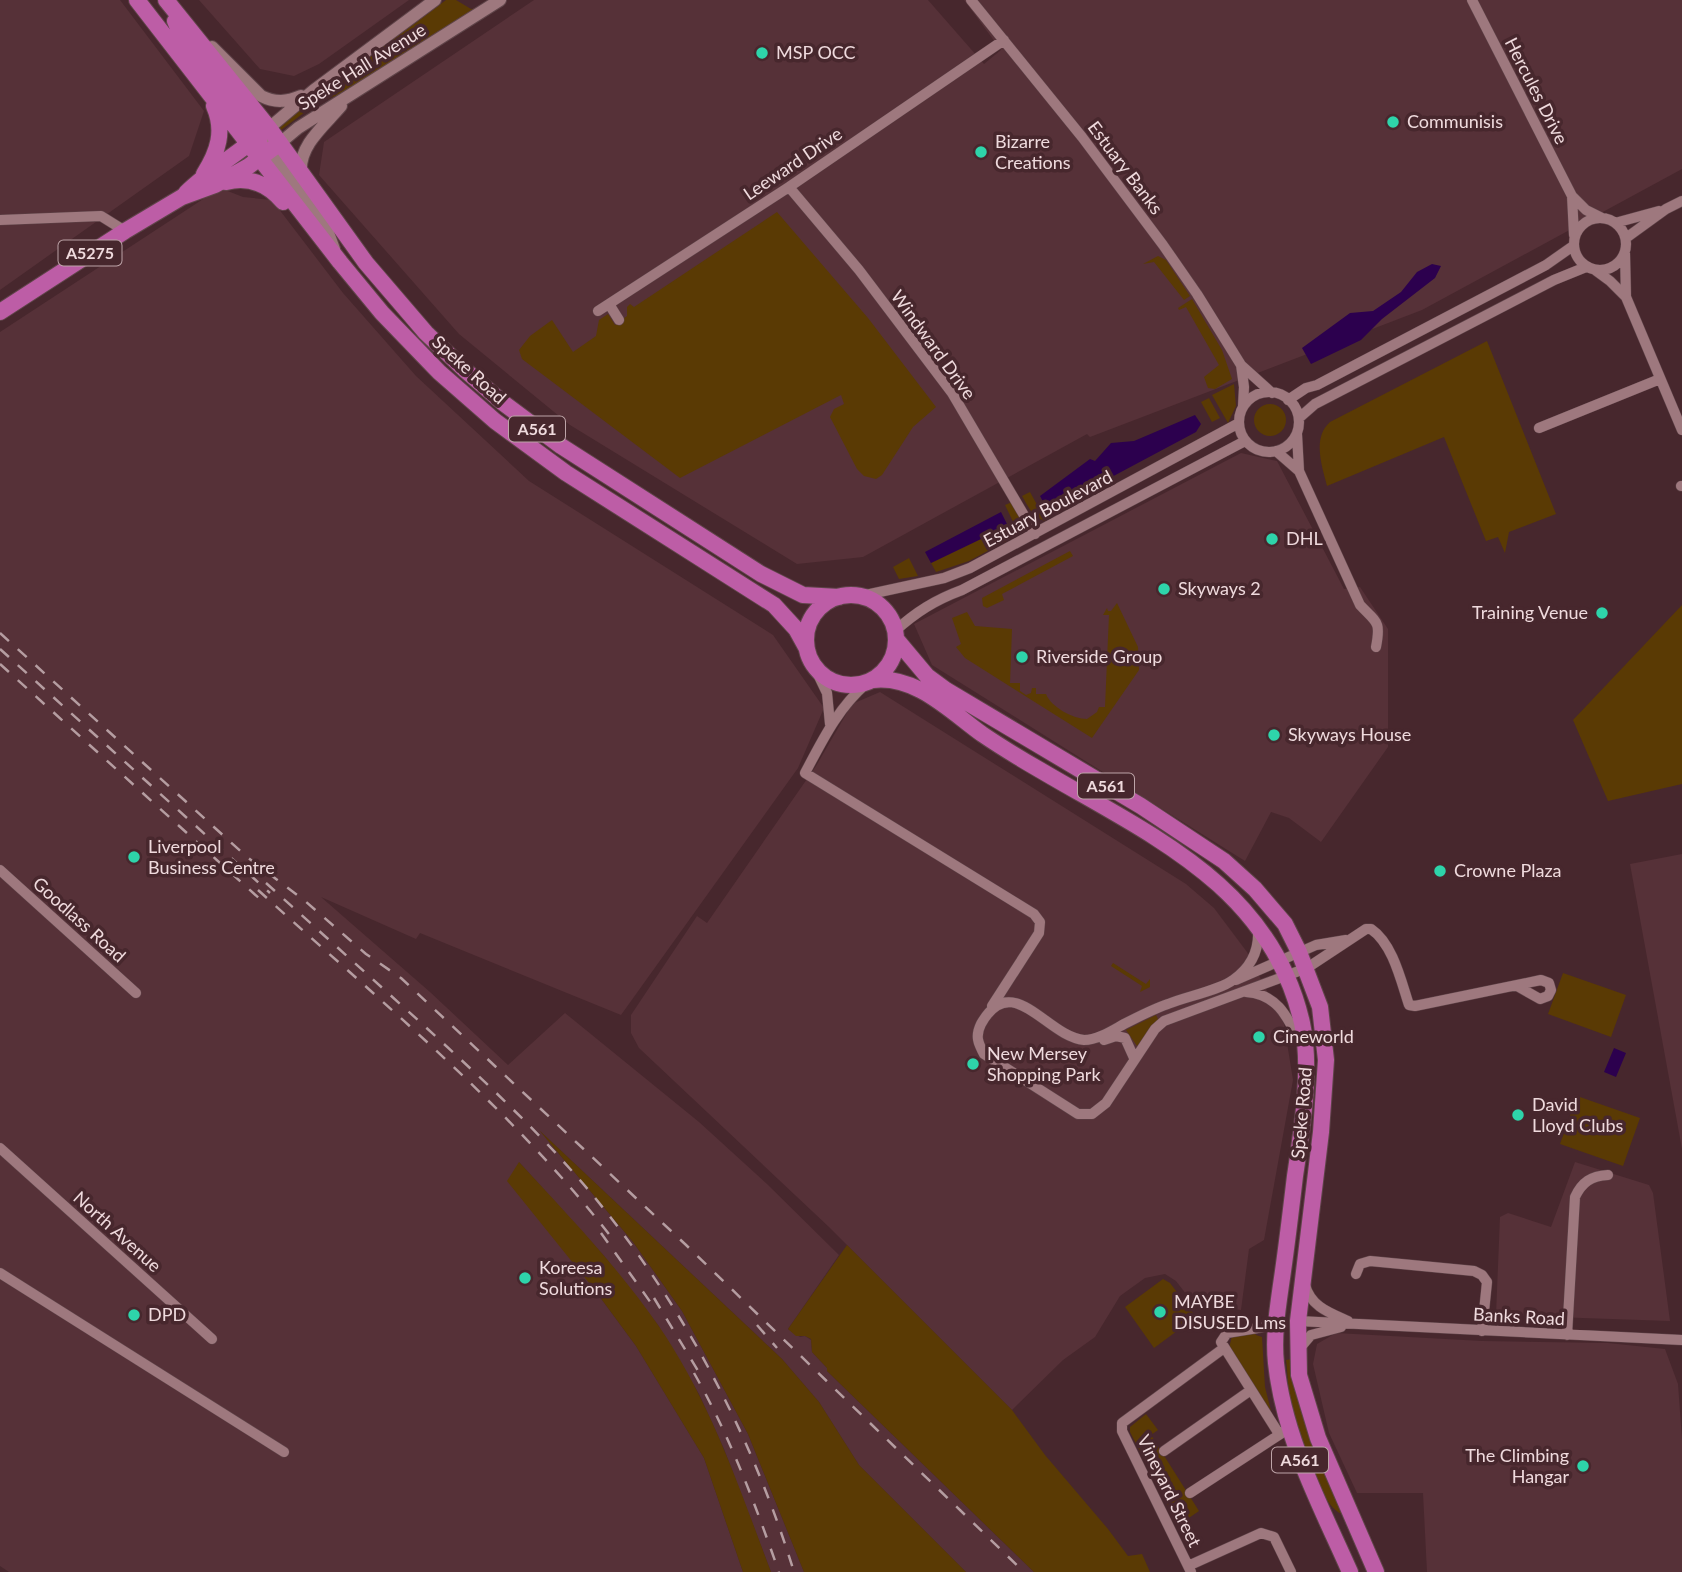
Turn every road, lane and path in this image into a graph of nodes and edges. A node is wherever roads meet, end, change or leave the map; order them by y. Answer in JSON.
{"nodes":[{"id":1,"x":137,"y":0,"type":"edge"},
{"id":2,"x":436,"y":0,"type":"edge"},
{"id":3,"x":500,"y":0,"type":"edge"},
{"id":4,"x":971,"y":0,"type":"edge"},
{"id":5,"x":1472,"y":0,"type":"edge"},
{"id":6,"x":167,"y":1,"type":"edge"},
{"id":7,"x":1004,"y":40,"type":"junction"},
{"id":8,"x":314,"y":90,"type":"junction"},
{"id":9,"x":209,"y":94,"type":"junction"},
{"id":10,"x":351,"y":95,"type":"junction"},
{"id":11,"x":259,"y":136,"type":"junction"},
{"id":12,"x":270,"y":151,"type":"junction"},
{"id":13,"x":301,"y":172,"type":"junction"},
{"id":14,"x":209,"y":181,"type":"junction"},
{"id":15,"x":789,"y":187,"type":"junction"},
{"id":16,"x":1572,"y":196,"type":"junction"},
{"id":17,"x":1682,"y":201,"type":"edge"},
{"id":18,"x":1666,"y":209,"type":"junction"},
{"id":19,"x":1602,"y":218,"type":"junction"},
{"id":20,"x":0,"y":220,"type":"edge"},
{"id":21,"x":1615,"y":223,"type":"junction"},
{"id":22,"x":125,"y":231,"type":"junction"},
{"id":23,"x":1626,"y":238,"type":"junction"},
{"id":24,"x":1574,"y":241,"type":"junction"},
{"id":25,"x":1625,"y":253,"type":"junction"},
{"id":26,"x":340,"y":262,"type":"junction"},
{"id":27,"x":1590,"y":269,"type":"junction"},
{"id":28,"x":1626,"y":297,"type":"junction"},
{"id":29,"x":609,"y":304,"type":"junction"},
{"id":30,"x":598,"y":311,"type":"dead end"},
{"id":31,"x":0,"y":312,"type":"edge"},
{"id":32,"x":619,"y":320,"type":"dead end"},
{"id":33,"x":1241,"y":365,"type":"junction"},
{"id":34,"x":1660,"y":379,"type":"junction"},
{"id":35,"x":1272,"y":393,"type":"junction"},
{"id":36,"x":1288,"y":400,"type":"junction"},
{"id":37,"x":1243,"y":407,"type":"junction"},
{"id":38,"x":1298,"y":418,"type":"junction"},
{"id":39,"x":1239,"y":424,"type":"junction"},
{"id":40,"x":1539,"y":428,"type":"dead end"},
{"id":41,"x":1682,"y":430,"type":"edge"},
{"id":42,"x":1297,"y":434,"type":"junction"},
{"id":43,"x":1245,"y":441,"type":"junction"},
{"id":44,"x":555,"y":442,"type":"junction"},
{"id":45,"x":1276,"y":451,"type":"junction"},
{"id":46,"x":544,"y":457,"type":"junction"},
{"id":47,"x":1299,"y":471,"type":"junction"},
{"id":48,"x":1035,"y":534,"type":"junction"},
{"id":49,"x":839,"y":597,"type":"junction"},
{"id":50,"x":861,"y":597,"type":"junction"},
{"id":51,"x":896,"y":635,"type":"junction"},
{"id":52,"x":1377,"y":647,"type":"dead end"},
{"id":53,"x":810,"y":657,"type":"junction"},
{"id":54,"x":870,"y":681,"type":"junction"},
{"id":55,"x":830,"y":725,"type":"junction"},
{"id":56,"x":0,"y":870,"type":"edge"},
{"id":57,"x":1258,"y":926,"type":"junction"},
{"id":58,"x":1290,"y":935,"type":"junction"},
{"id":59,"x":1350,"y":939,"type":"junction"},
{"id":60,"x":1316,"y":945,"type":"junction"},
{"id":61,"x":1299,"y":951,"type":"junction"},
{"id":62,"x":1307,"y":968,"type":"junction"},
{"id":63,"x":1283,"y":969,"type":"junction"},
{"id":64,"x":1232,"y":981,"type":"junction"},
{"id":65,"x":1005,"y":985,"type":"junction"},
{"id":66,"x":1517,"y":986,"type":"dead end"},
{"id":67,"x":1242,"y":992,"type":"junction"},
{"id":68,"x":136,"y":993,"type":"dead end"},
{"id":69,"x":1017,"y":1002,"type":"junction"},
{"id":70,"x":989,"y":1012,"type":"junction"},
{"id":71,"x":1097,"y":1038,"type":"junction"},
{"id":72,"x":1304,"y":1050,"type":"junction"},
{"id":73,"x":1135,"y":1058,"type":"junction"},
{"id":74,"x":0,"y":1148,"type":"edge"},
{"id":75,"x":1608,"y":1175,"type":"dead end"},
{"id":76,"x":0,"y":1273,"type":"edge"},
{"id":77,"x":1356,"y":1274,"type":"dead end"},
{"id":78,"x":1303,"y":1277,"type":"junction"},
{"id":79,"x":1277,"y":1316,"type":"junction"},
{"id":80,"x":1298,"y":1321,"type":"junction"},
{"id":81,"x":1355,"y":1324,"type":"junction"},
{"id":82,"x":1482,"y":1331,"type":"junction"},
{"id":83,"x":1567,"y":1335,"type":"junction"},
{"id":84,"x":212,"y":1339,"type":"dead end"},
{"id":85,"x":1682,"y":1340,"type":"edge"},
{"id":86,"x":1224,"y":1348,"type":"junction"},
{"id":87,"x":1299,"y":1349,"type":"junction"},
{"id":88,"x":1251,"y":1390,"type":"junction"},
{"id":89,"x":1284,"y":1432,"type":"junction"},
{"id":90,"x":1164,"y":1451,"type":"dead end"},
{"id":91,"x":284,"y":1452,"type":"dead end"},
{"id":92,"x":1190,"y":1493,"type":"dead end"},
{"id":93,"x":1190,"y":1569,"type":"edge"},
{"id":94,"x":1291,"y":1572,"type":"edge"},
{"id":95,"x":1350,"y":1572,"type":"edge"},
{"id":96,"x":1376,"y":1572,"type":"edge"}],
"edges":[{"from":1,"to":9,"type":"highway","number":"A561"},
{"from":2,"to":8,"type":"street","name":"Speke Hall Avenue"},
{"from":3,"to":10,"type":"street","name":"Speke Hall Avenue"},
{"from":4,"to":7,"type":"street","name":"Estuary Banks"},
{"from":5,"to":16,"type":"street","name":"Hercules Drive"},
{"from":6,"to":8,"type":"street"},
{"from":6,"to":11,"type":"highway","number":"A561"},
{"from":7,"to":15,"type":"street","name":"Leeward Drive"},
{"from":7,"to":33,"type":"street","name":"Estuary Banks"},
{"from":8,"to":11,"type":"street","name":"Speke Hall Avenue"},
{"from":9,"to":11,"type":"highway","number":"A561"},
{"from":9,"to":14,"type":"highway"},
{"from":10,"to":12,"type":"street","name":"Speke Hall Avenue"},
{"from":10,"to":13,"type":"street"},
{"from":11,"to":12,"type":"highway","number":"A561"},
{"from":11,"to":12,"type":"highway"},
{"from":11,"to":14,"type":"highway","number":"A5275"},
{"from":12,"to":13,"type":"highway","name":"Speke Road","number":"A561"},
{"from":12,"to":14,"type":"highway","number":"A5275"},
{"from":12,"to":26,"type":"highway","name":"Speke Road","number":"A561"},
{"from":13,"to":44,"type":"highway","name":"Speke Road","number":"A561"},
{"from":14,"to":22,"type":"highway","number":"A5275"},
{"from":14,"to":26,"type":"highway","number":"A5275"},
{"from":15,"to":29,"type":"street","name":"Leeward Drive"},
{"from":15,"to":48,"type":"street","name":"Windward Drive"},
{"from":16,"to":19,"type":"street","name":"Hercules Drive"},
{"from":16,"to":24,"type":"street","name":"Hercules Drive"},
{"from":17,"to":18,"type":"street"},
{"from":18,"to":21,"type":"street"},
{"from":18,"to":23,"type":"street"},
{"from":19,"to":21,"type":"street"},
{"from":19,"to":24,"type":"street"},
{"from":20,"to":22,"type":"street"},
{"from":21,"to":23,"type":"street"},
{"from":22,"to":31,"type":"highway","number":"A5275"},
{"from":23,"to":25,"type":"street"},
{"from":24,"to":27,"type":"street"},
{"from":24,"to":36,"type":"street"},
{"from":25,"to":27,"type":"street"},
{"from":25,"to":28,"type":"street"},
{"from":26,"to":46,"type":"highway","name":"Speke Road","number":"A561"},
{"from":27,"to":28,"type":"street"},
{"from":27,"to":38,"type":"street"},
{"from":28,"to":34,"type":"street"},
{"from":29,"to":30,"type":"street","name":"Leeward Drive"},
{"from":29,"to":32,"type":"street"},
{"from":33,"to":35,"type":"street","name":"Estuary Banks"},
{"from":33,"to":37,"type":"street","name":"Estuary Banks"},
{"from":34,"to":40,"type":"street"},
{"from":34,"to":41,"type":"street"},
{"from":35,"to":36,"type":"street"},
{"from":35,"to":37,"type":"street"},
{"from":36,"to":38,"type":"street"},
{"from":37,"to":39,"type":"street"},
{"from":38,"to":42,"type":"street"},
{"from":39,"to":43,"type":"street"},
{"from":39,"to":48,"type":"street","name":"Estuary Boulevard"},
{"from":42,"to":45,"type":"street"},
{"from":42,"to":47,"type":"street"},
{"from":43,"to":45,"type":"street"},
{"from":43,"to":51,"type":"street","name":"Estuary Boulevard"},
{"from":44,"to":46,"type":"highway"},
{"from":44,"to":49,"type":"highway","name":"Speke Road","number":"A561"},
{"from":45,"to":47,"type":"street"},
{"from":46,"to":53,"type":"highway","name":"Speke Road","number":"A561"},
{"from":47,"to":52,"type":"street"},
{"from":48,"to":50,"type":"street","name":"Estuary Boulevard"},
{"from":49,"to":50,"type":"highway","number":"A561"},
{"from":49,"to":53,"type":"highway"},
{"from":50,"to":51,"type":"highway","number":"A561"},
{"from":51,"to":54,"type":"highway"},
{"from":51,"to":58,"type":"highway","name":"Speke Road","number":"A561"},
{"from":53,"to":54,"type":"highway","number":"A561"},
{"from":53,"to":55,"type":"street"},
{"from":54,"to":55,"type":"street"},
{"from":54,"to":57,"type":"highway","name":"Speke Road","number":"A561"},
{"from":55,"to":65,"type":"street"},
{"from":56,"to":68,"type":"street","name":"Goodlass Road"},
{"from":57,"to":63,"type":"highway","name":"Speke Road","number":"A561"},
{"from":57,"to":64,"type":"street"},
{"from":58,"to":60,"type":"street"},
{"from":58,"to":61,"type":"highway","name":"Speke Road","number":"A561"},
{"from":59,"to":60,"type":"street"},
{"from":59,"to":62,"type":"street"},
{"from":59,"to":66,"type":"street"},
{"from":60,"to":61,"type":"street"},
{"from":61,"to":62,"type":"highway","name":"Speke Road","number":"A561"},
{"from":61,"to":63,"type":"street"},
{"from":62,"to":63,"type":"street"},
{"from":62,"to":78,"type":"highway","name":"Speke Road","number":"A561"},
{"from":63,"to":64,"type":"street"},
{"from":63,"to":67,"type":"street"},
{"from":63,"to":72,"type":"highway","name":"Speke Road","number":"A561"},
{"from":64,"to":71,"type":"street"},
{"from":65,"to":69,"type":"street"},
{"from":65,"to":70,"type":"street"},
{"from":67,"to":72,"type":"street"},
{"from":67,"to":73,"type":"street"},
{"from":69,"to":70,"type":"street"},
{"from":69,"to":71,"type":"street"},
{"from":70,"to":73,"type":"street"},
{"from":71,"to":73,"type":"street"},
{"from":72,"to":79,"type":"highway","name":"Speke Road","number":"A561"},
{"from":74,"to":84,"type":"street","name":"North Avenue"},
{"from":75,"to":83,"type":"street"},
{"from":76,"to":91,"type":"street"},
{"from":77,"to":82,"type":"street"},
{"from":78,"to":80,"type":"highway","name":"Speke Road","number":"A561"},
{"from":78,"to":81,"type":"street","name":"Banks Road"},
{"from":79,"to":80,"type":"highway"},
{"from":79,"to":86,"type":"street"},
{"from":79,"to":89,"type":"highway","name":"Speke Road","number":"A561"},
{"from":80,"to":81,"type":"street","name":"Banks Road"},
{"from":80,"to":87,"type":"highway","name":"Speke Road","number":"A561"},
{"from":81,"to":82,"type":"street","name":"Banks Road"},
{"from":81,"to":87,"type":"street","name":"Banks Road"},
{"from":82,"to":83,"type":"street","name":"Banks Road"},
{"from":83,"to":85,"type":"street","name":"Banks Road"},
{"from":86,"to":88,"type":"street","name":"Speke Road"},
{"from":86,"to":93,"type":"street","name":"Vineyard Street"},
{"from":87,"to":96,"type":"highway","name":"Speke Road","number":"A561"},
{"from":88,"to":89,"type":"street","name":"Speke Road"},
{"from":88,"to":90,"type":"street"},
{"from":89,"to":92,"type":"street"},
{"from":89,"to":95,"type":"highway","name":"Speke Road","number":"A561"},
{"from":93,"to":94,"type":"street"}]}
